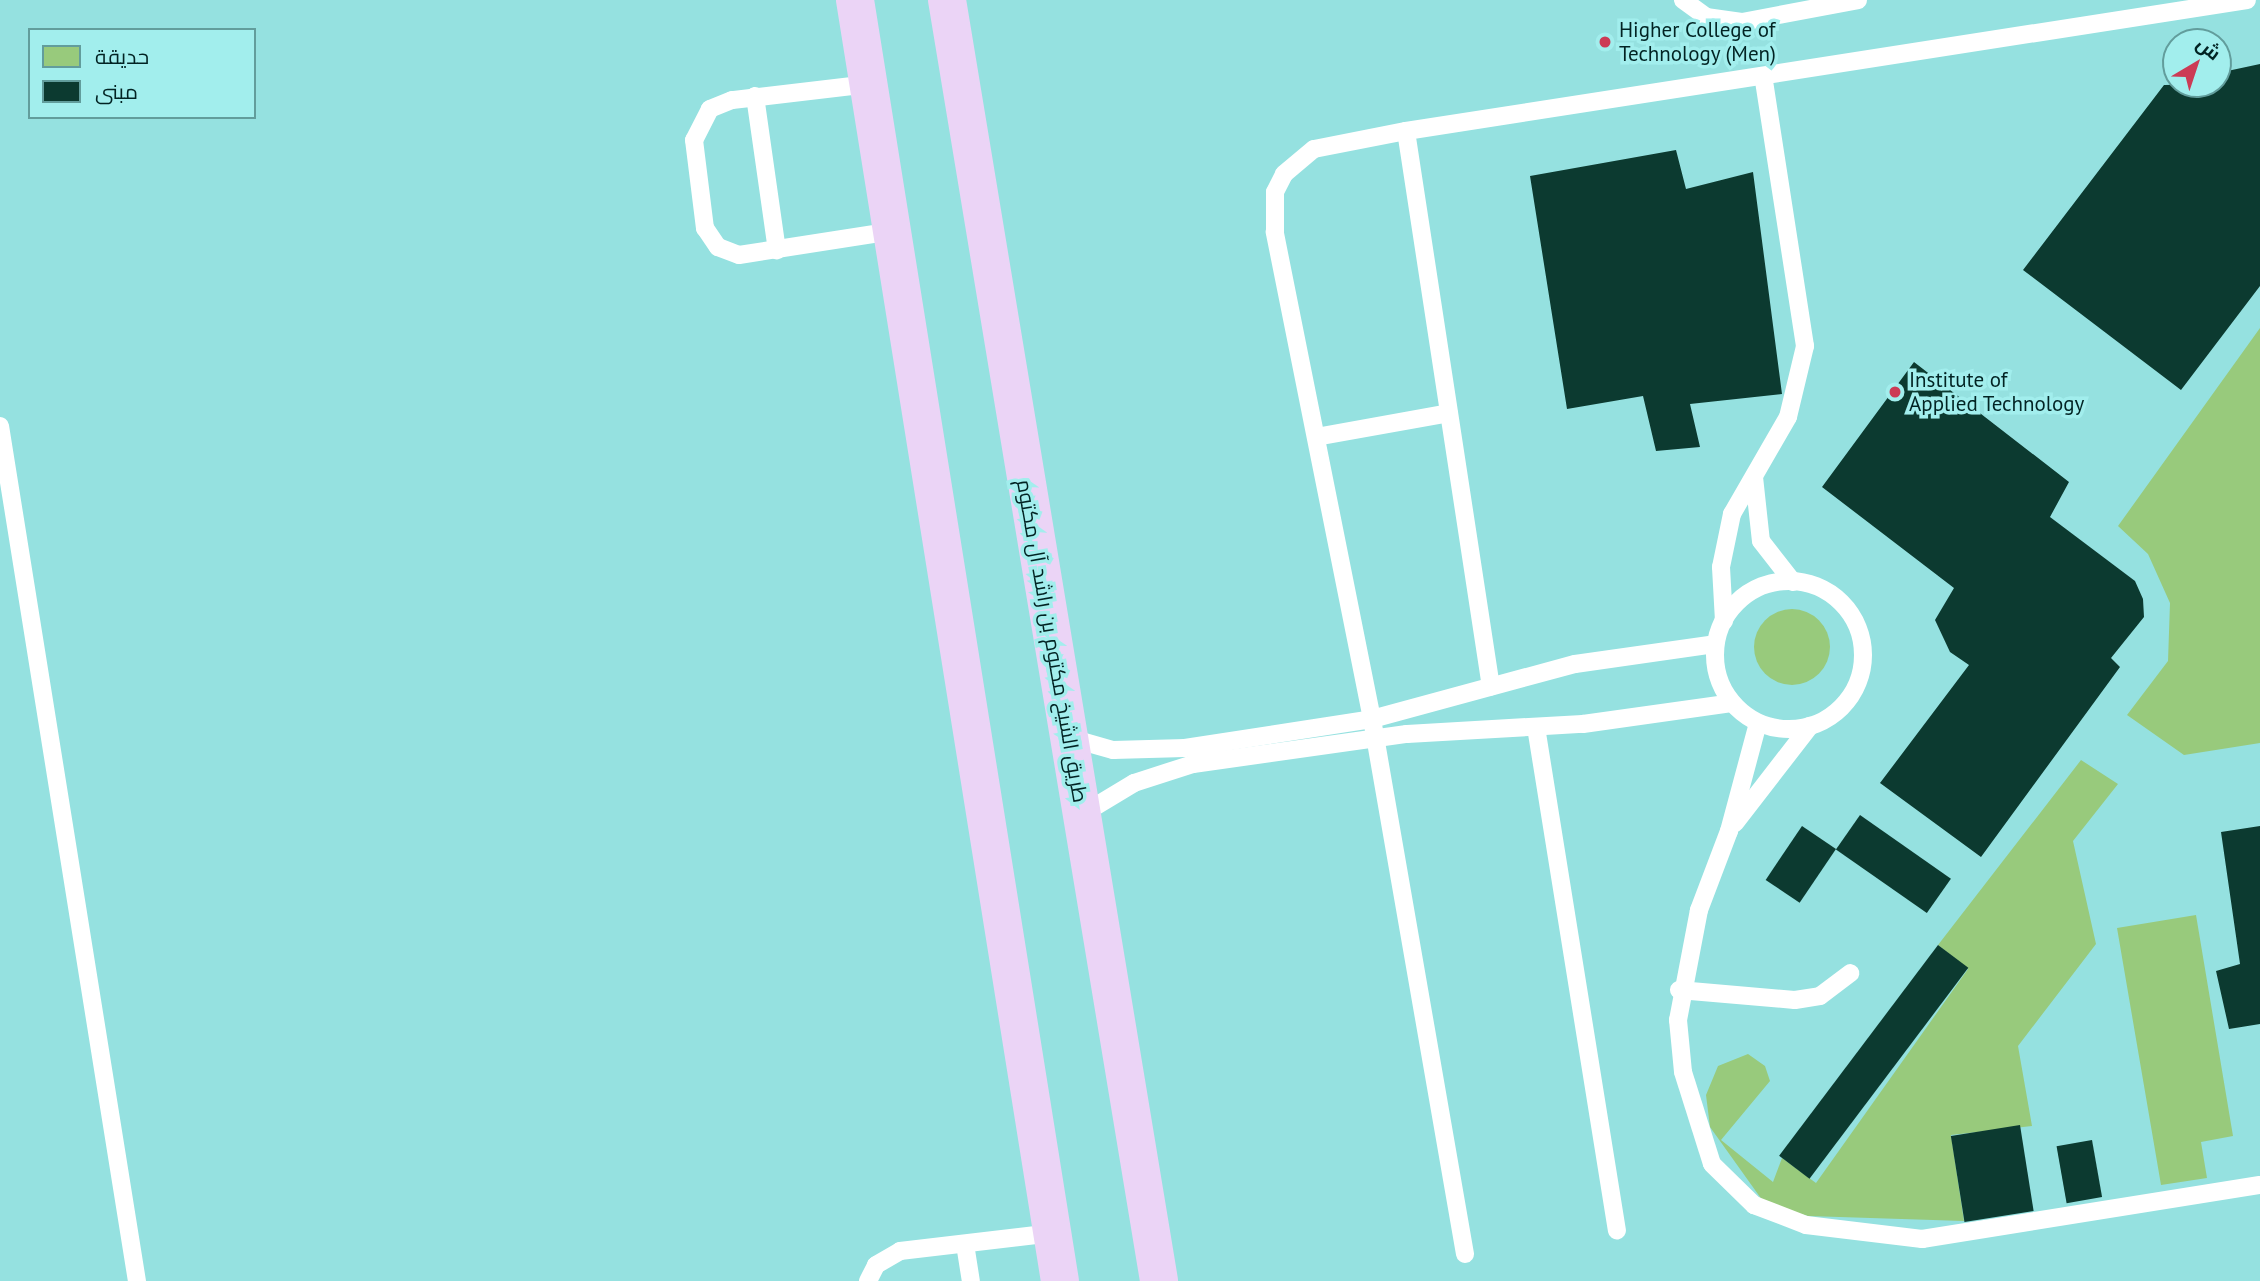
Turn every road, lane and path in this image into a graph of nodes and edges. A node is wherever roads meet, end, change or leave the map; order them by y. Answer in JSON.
{"nodes":[{"id":1,"x":855,"y":0,"type":"edge"},
{"id":2,"x":947,"y":0,"type":"edge"},
{"id":3,"x":1683,"y":0,"type":"edge"},
{"id":4,"x":1858,"y":0,"type":"edge"},
{"id":5,"x":2247,"y":0,"type":"edge"},
{"id":6,"x":1763,"y":76,"type":"junction"},
{"id":7,"x":869,"y":84,"type":"junction"},
{"id":8,"x":755,"y":96,"type":"junction"},
{"id":9,"x":1406,"y":131,"type":"junction"},
{"id":10,"x":892,"y":231,"type":"junction"},
{"id":11,"x":777,"y":250,"type":"junction"},
{"id":12,"x":1449,"y":413,"type":"junction"},
{"id":13,"x":0,"y":426,"type":"edge"},
{"id":14,"x":1316,"y":437,"type":"junction"},
{"id":15,"x":1755,"y":466,"type":"junction"},
{"id":16,"x":1793,"y":582,"type":"junction"},
{"id":17,"x":1724,"y":621,"type":"junction"},
{"id":18,"x":1716,"y":644,"type":"junction"},
{"id":19,"x":1491,"y":687,"type":"junction"},
{"id":20,"x":1732,"y":703,"type":"junction"},
{"id":21,"x":1372,"y":719,"type":"junction"},
{"id":22,"x":1758,"y":723,"type":"junction"},
{"id":23,"x":1810,"y":726,"type":"junction"},
{"id":24,"x":1536,"y":727,"type":"junction"},
{"id":25,"x":1066,"y":737,"type":"junction"},
{"id":26,"x":1374,"y":738,"type":"junction"},
{"id":27,"x":1081,"y":815,"type":"junction"},
{"id":28,"x":1729,"y":831,"type":"junction"},
{"id":29,"x":1850,"y":973,"type":"dead end"},
{"id":30,"x":1679,"y":990,"type":"junction"},
{"id":31,"x":2260,"y":1185,"type":"edge"},
{"id":32,"x":1617,"y":1231,"type":"dead end"},
{"id":33,"x":1052,"y":1233,"type":"junction"},
{"id":34,"x":965,"y":1244,"type":"junction"},
{"id":35,"x":1465,"y":1254,"type":"dead end"},
{"id":36,"x":137,"y":1281,"type":"edge"},
{"id":37,"x":868,"y":1281,"type":"edge"},
{"id":38,"x":971,"y":1281,"type":"edge"},
{"id":39,"x":1060,"y":1281,"type":"edge"},
{"id":40,"x":1158,"y":1281,"type":"edge"}],
"edges":[{"from":1,"to":7,"type":"highway"},
{"from":2,"to":25,"type":"highway","name":"طريق الشيخ مكتوم بن راشد آل مكتوم"},
{"from":3,"to":4,"type":"lane"},
{"from":5,"to":6,"type":"lane"},
{"from":6,"to":9,"type":"lane"},
{"from":6,"to":15,"type":"lane"},
{"from":7,"to":8,"type":"lane"},
{"from":7,"to":10,"type":"highway"},
{"from":8,"to":11,"type":"lane"},
{"from":8,"to":11,"type":"lane"},
{"from":9,"to":12,"type":"lane"},
{"from":9,"to":14,"type":"lane"},
{"from":10,"to":11,"type":"lane"},
{"from":10,"to":33,"type":"highway"},
{"from":12,"to":14,"type":"lane"},
{"from":12,"to":19,"type":"lane"},
{"from":13,"to":36,"type":"lane"},
{"from":14,"to":21,"type":"lane"},
{"from":15,"to":16,"type":"lane"},
{"from":15,"to":17,"type":"lane"},
{"from":16,"to":17,"type":"lane"},
{"from":16,"to":23,"type":"lane"},
{"from":17,"to":18,"type":"lane"},
{"from":18,"to":19,"type":"lane"},
{"from":18,"to":20,"type":"lane"},
{"from":19,"to":21,"type":"lane"},
{"from":20,"to":22,"type":"lane"},
{"from":20,"to":24,"type":"lane"},
{"from":21,"to":25,"type":"lane"},
{"from":21,"to":26,"type":"lane"},
{"from":22,"to":23,"type":"lane"},
{"from":22,"to":28,"type":"lane"},
{"from":23,"to":28,"type":"lane"},
{"from":24,"to":26,"type":"lane"},
{"from":24,"to":32,"type":"lane"},
{"from":25,"to":27,"type":"highway","name":"طريق الشيخ مكتوم بن راشد آل مكتوم"},
{"from":26,"to":27,"type":"lane"},
{"from":26,"to":35,"type":"lane"},
{"from":27,"to":40,"type":"highway","name":"طريق الشيخ مكتوم بن راشد آل مكتوم"},
{"from":28,"to":30,"type":"lane"},
{"from":29,"to":30,"type":"lane"},
{"from":30,"to":31,"type":"lane"},
{"from":33,"to":34,"type":"lane"},
{"from":33,"to":39,"type":"highway"},
{"from":34,"to":37,"type":"lane"},
{"from":34,"to":38,"type":"lane"}]}
